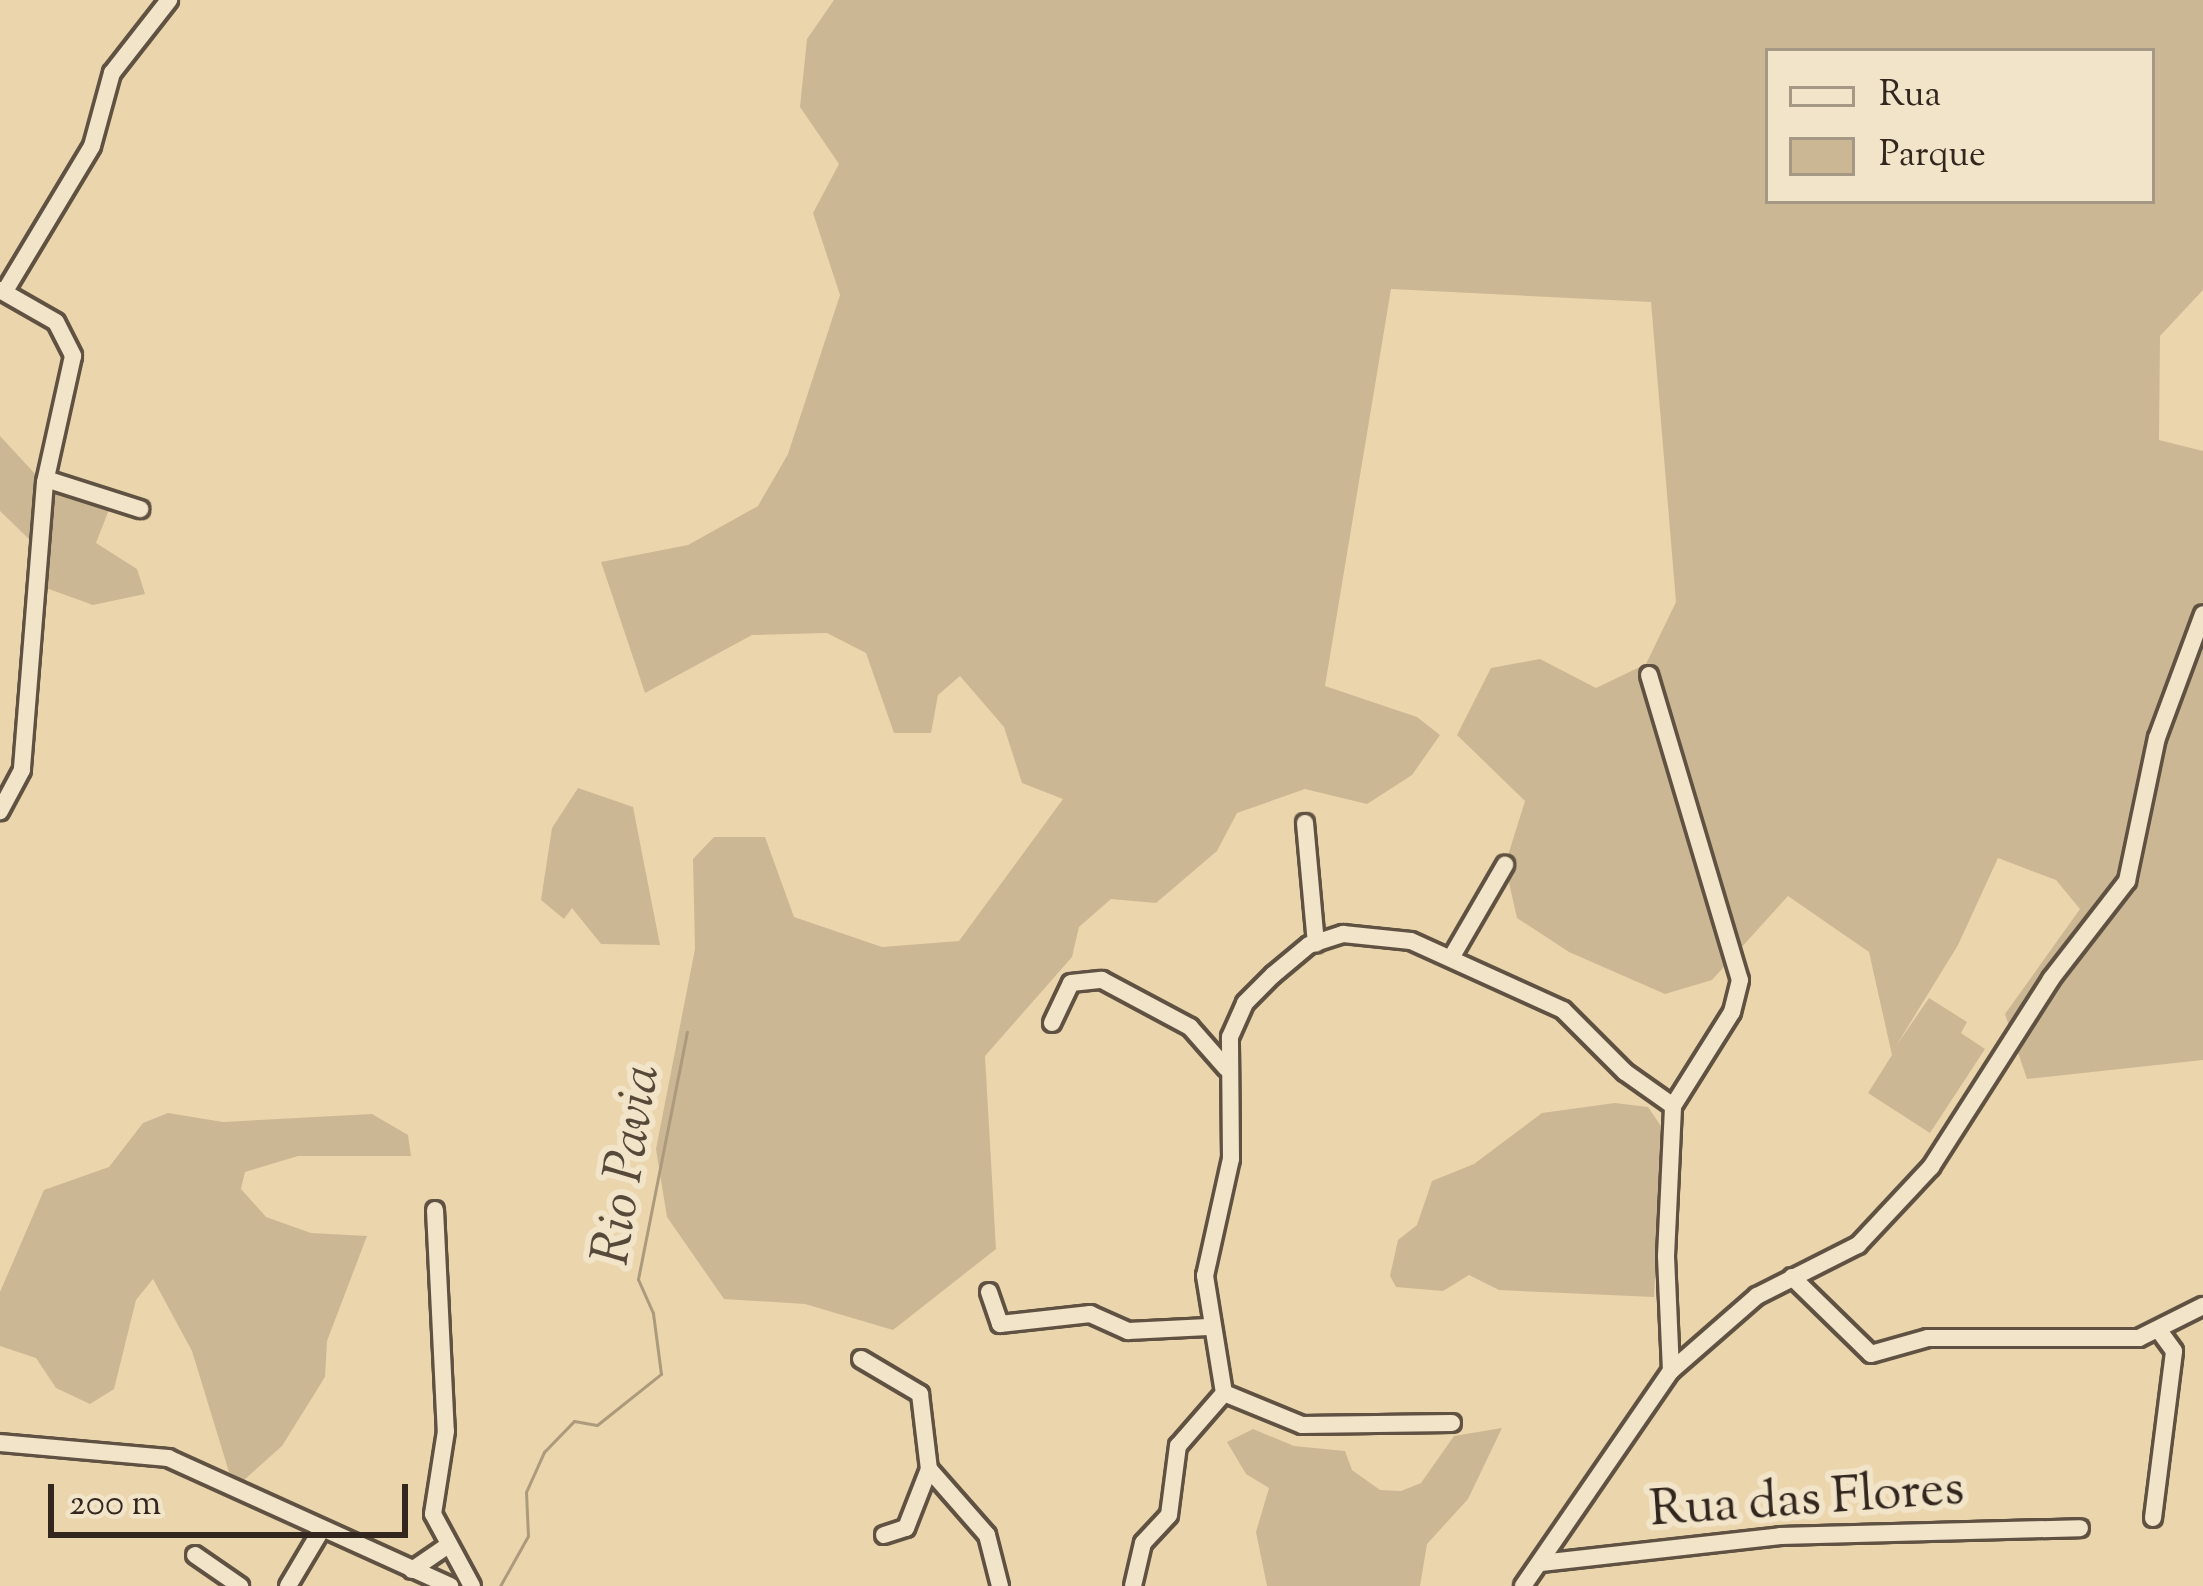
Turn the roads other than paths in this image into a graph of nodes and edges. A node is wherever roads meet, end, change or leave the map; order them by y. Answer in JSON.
{"nodes":[{"id":1,"x":169,"y":0,"type":"edge"},
{"id":2,"x":3,"y":290,"type":"edge"},
{"id":3,"x":46,"y":478,"type":"junction"},
{"id":4,"x":140,"y":509,"type":"dead end"},
{"id":5,"x":2203,"y":614,"type":"edge"},
{"id":6,"x":1649,"y":675,"type":"dead end"},
{"id":7,"x":0,"y":752,"type":"edge"},
{"id":8,"x":22,"y":752,"type":"junction"},
{"id":9,"x":0,"y":811,"type":"edge"},
{"id":10,"x":1305,"y":824,"type":"dead end"},
{"id":11,"x":1505,"y":865,"type":"dead end"},
{"id":12,"x":1316,"y":943,"type":"junction"},
{"id":13,"x":1451,"y":958,"type":"junction"},
{"id":14,"x":1052,"y":1023,"type":"dead end"},
{"id":15,"x":1230,"y":1074,"type":"junction"},
{"id":16,"x":1673,"y":1106,"type":"junction"},
{"id":17,"x":435,"y":1210,"type":"dead end"},
{"id":18,"x":1792,"y":1277,"type":"junction"},
{"id":19,"x":989,"y":1292,"type":"dead end"},
{"id":20,"x":2203,"y":1306,"type":"edge"},
{"id":21,"x":1208,"y":1327,"type":"junction"},
{"id":22,"x":2159,"y":1330,"type":"junction"},
{"id":23,"x":861,"y":1359,"type":"dead end"},
{"id":24,"x":1671,"y":1370,"type":"junction"},
{"id":25,"x":1224,"y":1393,"type":"junction"},
{"id":26,"x":1452,"y":1423,"type":"dead end"},
{"id":27,"x":2,"y":1448,"type":"edge"},
{"id":28,"x":929,"y":1468,"type":"junction"},
{"id":29,"x":2153,"y":1518,"type":"dead end"},
{"id":30,"x":2080,"y":1528,"type":"dead end"},
{"id":31,"x":320,"y":1532,"type":"junction"},
{"id":32,"x":884,"y":1535,"type":"dead end"},
{"id":33,"x":447,"y":1546,"type":"junction"},
{"id":34,"x":195,"y":1555,"type":"dead end"},
{"id":35,"x":1541,"y":1563,"type":"junction"},
{"id":36,"x":412,"y":1570,"type":"junction"},
{"id":37,"x":1525,"y":1585,"type":"edge"},
{"id":38,"x":240,"y":1586,"type":"edge"},
{"id":39,"x":288,"y":1586,"type":"edge"},
{"id":40,"x":450,"y":1586,"type":"edge"},
{"id":41,"x":472,"y":1586,"type":"edge"},
{"id":42,"x":1000,"y":1586,"type":"edge"},
{"id":43,"x":1133,"y":1586,"type":"edge"}],
"edges":[{"from":1,"to":2,"type":"street"},
{"from":2,"to":3,"type":"street"},
{"from":3,"to":4,"type":"street"},
{"from":3,"to":8,"type":"street"},
{"from":5,"to":18,"type":"street"},
{"from":6,"to":16,"type":"street"},
{"from":7,"to":8,"type":"street"},
{"from":8,"to":9,"type":"street"},
{"from":10,"to":12,"type":"street"},
{"from":11,"to":13,"type":"street"},
{"from":12,"to":13,"type":"street"},
{"from":12,"to":15,"type":"street"},
{"from":13,"to":16,"type":"street"},
{"from":14,"to":15,"type":"street"},
{"from":15,"to":21,"type":"street"},
{"from":16,"to":24,"type":"street"},
{"from":17,"to":33,"type":"street"},
{"from":18,"to":22,"type":"street"},
{"from":18,"to":24,"type":"street"},
{"from":19,"to":21,"type":"street"},
{"from":20,"to":22,"type":"street"},
{"from":21,"to":25,"type":"street"},
{"from":22,"to":29,"type":"street"},
{"from":23,"to":28,"type":"street"},
{"from":24,"to":35,"type":"street"},
{"from":25,"to":26,"type":"street"},
{"from":25,"to":43,"type":"street"},
{"from":27,"to":31,"type":"street"},
{"from":28,"to":32,"type":"street"},
{"from":28,"to":42,"type":"street"},
{"from":30,"to":35,"type":"street","name":"Rua das Flores"},
{"from":31,"to":36,"type":"street"},
{"from":31,"to":39,"type":"street"},
{"from":33,"to":36,"type":"street"},
{"from":33,"to":41,"type":"street"},
{"from":34,"to":38,"type":"street"},
{"from":35,"to":37,"type":"street"},
{"from":36,"to":40,"type":"street"}]}
